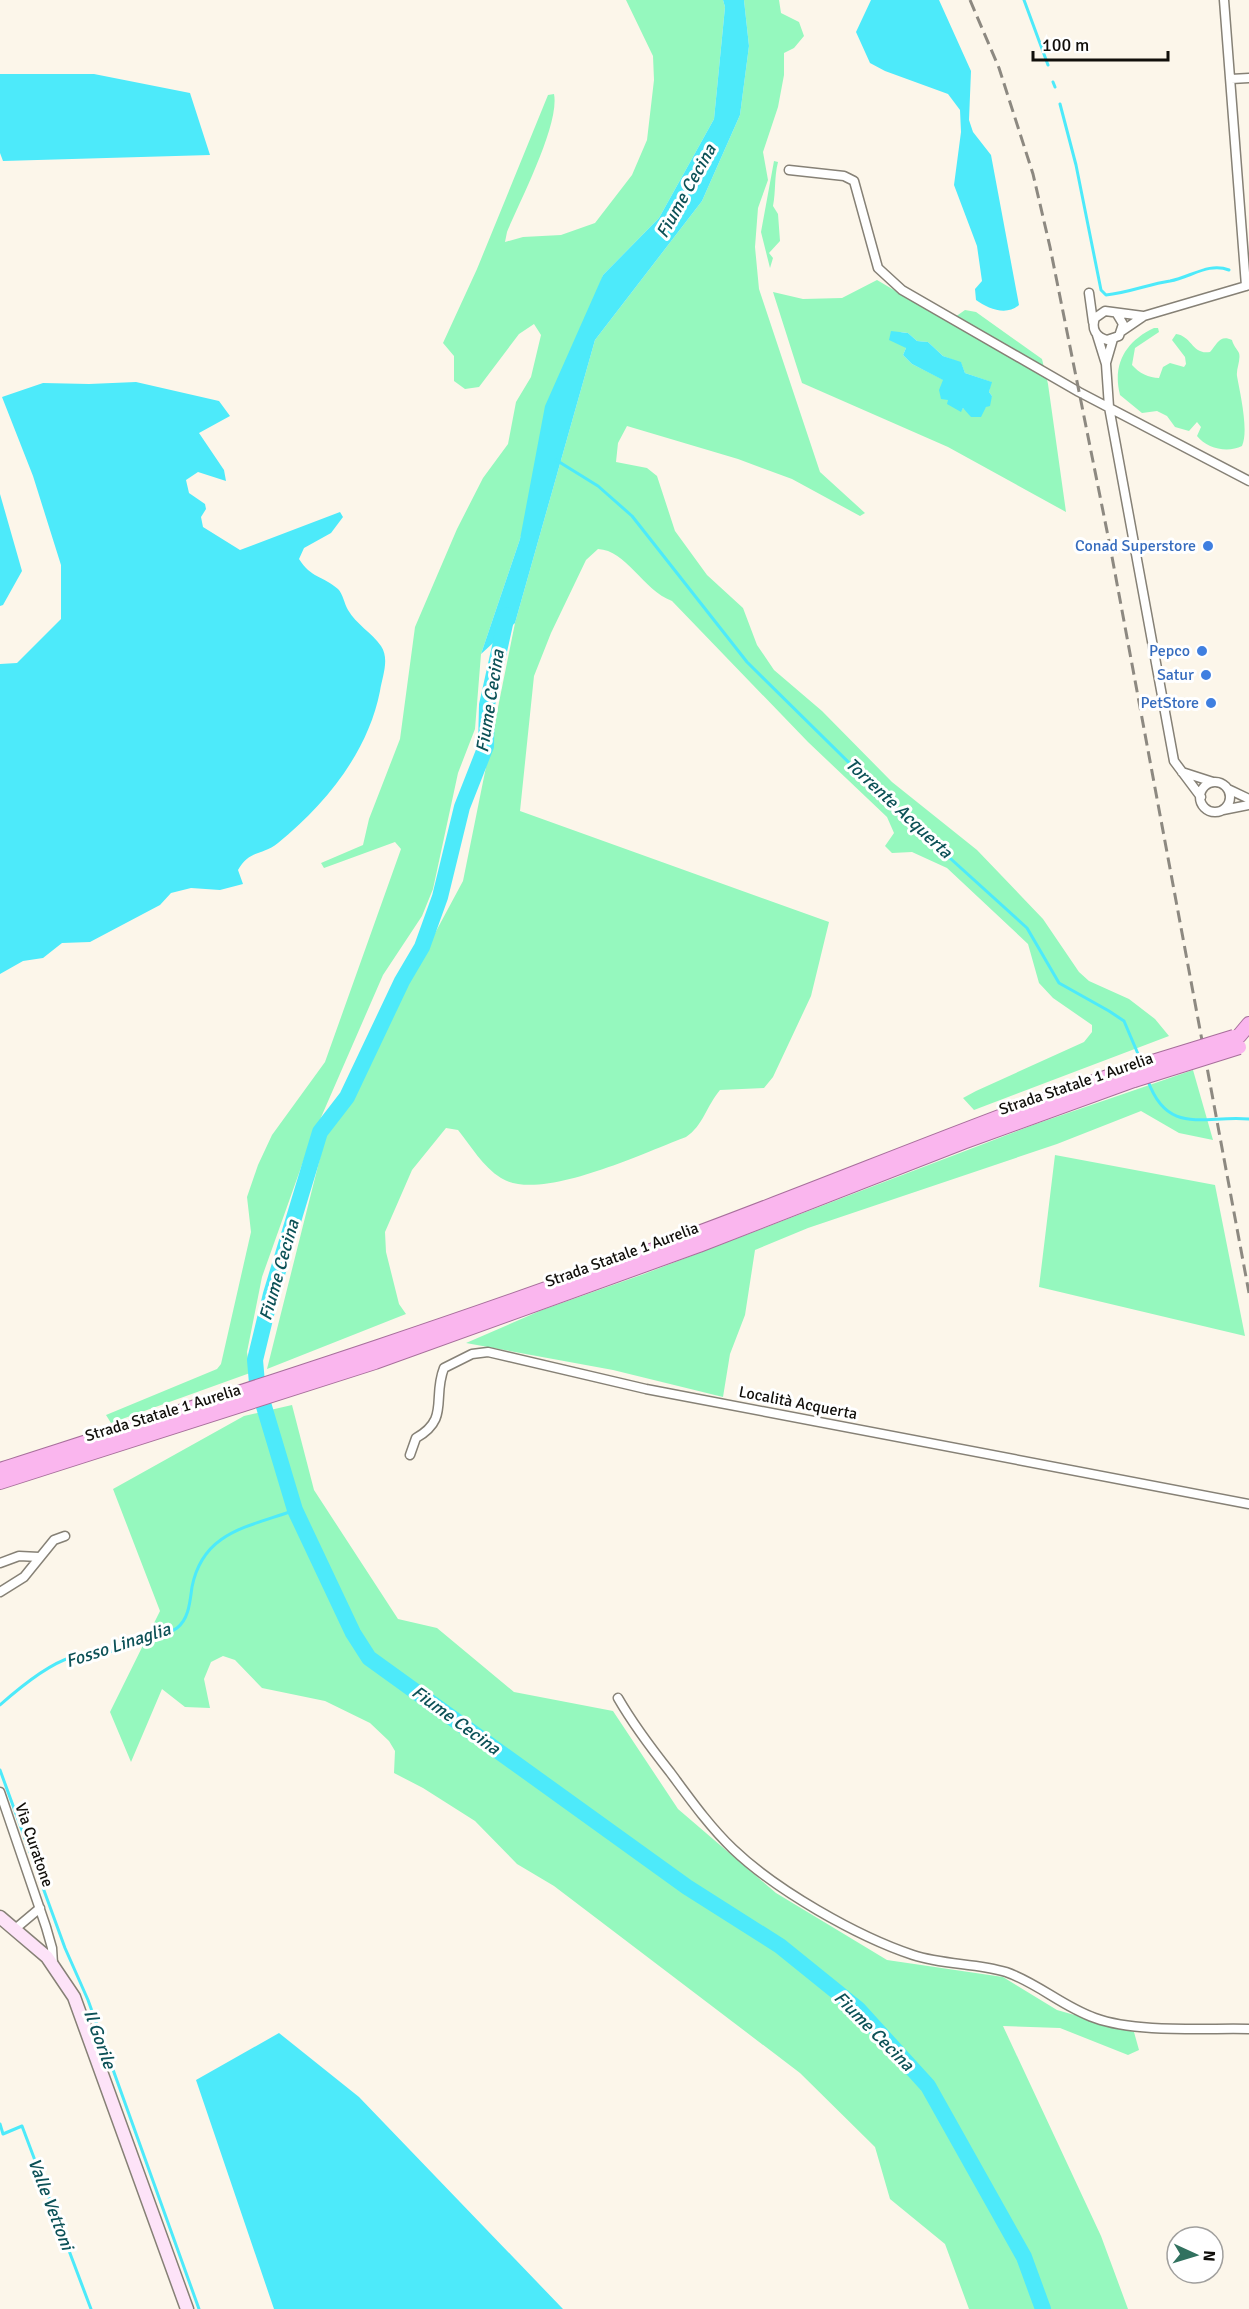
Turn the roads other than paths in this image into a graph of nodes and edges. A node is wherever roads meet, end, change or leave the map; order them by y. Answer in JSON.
{"nodes":[{"id":1,"x":1224,"y":0,"type":"edge"},
{"id":2,"x":1249,"y":78,"type":"edge"},
{"id":3,"x":1231,"y":79,"type":"junction"},
{"id":4,"x":789,"y":170,"type":"dead end"},
{"id":5,"x":1248,"y":286,"type":"edge"},
{"id":6,"x":1105,"y":311,"type":"junction"},
{"id":7,"x":1117,"y":314,"type":"junction"},
{"id":8,"x":1144,"y":316,"type":"junction"},
{"id":9,"x":1093,"y":324,"type":"junction"},
{"id":10,"x":1122,"y":331,"type":"junction"},
{"id":11,"x":1097,"y":335,"type":"junction"},
{"id":12,"x":1113,"y":339,"type":"junction"},
{"id":13,"x":1106,"y":364,"type":"junction"},
{"id":14,"x":1109,"y":407,"type":"junction"},
{"id":15,"x":1249,"y":481,"type":"edge"},
{"id":16,"x":1182,"y":772,"type":"junction"},
{"id":17,"x":1215,"y":782,"type":"junction"},
{"id":18,"x":1228,"y":789,"type":"junction"},
{"id":19,"x":1201,"y":797,"type":"junction"},
{"id":20,"x":1249,"y":799,"type":"edge"},
{"id":21,"x":1249,"y":805,"type":"edge"},
{"id":22,"x":1220,"y":811,"type":"junction"},
{"id":23,"x":1249,"y":1024,"type":"edge"},
{"id":24,"x":1242,"y":1039,"type":"edge"},
{"id":25,"x":196,"y":1415,"type":"junction"},
{"id":26,"x":410,"y":1455,"type":"dead end"},
{"id":27,"x":0,"y":1470,"type":"edge"},
{"id":28,"x":0,"y":1482,"type":"edge"},
{"id":29,"x":1249,"y":1504,"type":"edge"},
{"id":30,"x":65,"y":1536,"type":"dead end"},
{"id":31,"x":39,"y":1557,"type":"junction"},
{"id":32,"x":0,"y":1563,"type":"edge"},
{"id":33,"x":0,"y":1592,"type":"edge"},
{"id":34,"x":618,"y":1698,"type":"dead end"},
{"id":35,"x":0,"y":1792,"type":"edge"},
{"id":36,"x":40,"y":1908,"type":"junction"},
{"id":37,"x":0,"y":1917,"type":"edge"},
{"id":38,"x":15,"y":1929,"type":"junction"},
{"id":39,"x":53,"y":1964,"type":"junction"},
{"id":40,"x":1249,"y":2029,"type":"edge"},
{"id":41,"x":187,"y":2309,"type":"edge"}],
"edges":[{"from":1,"to":3,"type":"street"},
{"from":2,"to":3,"type":"street"},
{"from":3,"to":5,"type":"street"},
{"from":4,"to":14,"type":"street"},
{"from":5,"to":8,"type":"street"},
{"from":6,"to":7,"type":"street"},
{"from":6,"to":9,"type":"street"},
{"from":6,"to":9,"type":"street"},
{"from":7,"to":8,"type":"street"},
{"from":7,"to":10,"type":"street"},
{"from":8,"to":10,"type":"street"},
{"from":9,"to":11,"type":"street"},
{"from":10,"to":12,"type":"street"},
{"from":11,"to":12,"type":"street"},
{"from":11,"to":13,"type":"street"},
{"from":12,"to":13,"type":"street"},
{"from":13,"to":14,"type":"street"},
{"from":14,"to":15,"type":"street"},
{"from":14,"to":16,"type":"street"},
{"from":16,"to":17,"type":"street"},
{"from":16,"to":19,"type":"street"},
{"from":17,"to":18,"type":"street"},
{"from":17,"to":19,"type":"street"},
{"from":18,"to":20,"type":"street"},
{"from":18,"to":22,"type":"street"},
{"from":19,"to":22,"type":"street"},
{"from":21,"to":22,"type":"street"},
{"from":23,"to":24,"type":"highway"},
{"from":24,"to":25,"type":"highway","name":"Strada Statale 1 Aurelia","bridge":true},
{"from":25,"to":27,"type":"highway","name":"Strada Statale 1 Aurelia"},
{"from":25,"to":28,"type":"highway","name":"Strada Statale 1 Aurelia"},
{"from":26,"to":29,"type":"street","name":"Località Acquerta"},
{"from":30,"to":31,"type":"street"},
{"from":31,"to":32,"type":"street"},
{"from":31,"to":33,"type":"street"},
{"from":34,"to":40,"type":"street"},
{"from":35,"to":36,"type":"street","name":"Via Curatone"},
{"from":36,"to":38,"type":"street","name":"Via Curatone"},
{"from":36,"to":39,"type":"street","name":"Via Curatone"},
{"from":37,"to":38,"type":"main road"},
{"from":38,"to":39,"type":"main road"},
{"from":39,"to":41,"type":"main road"}]}
